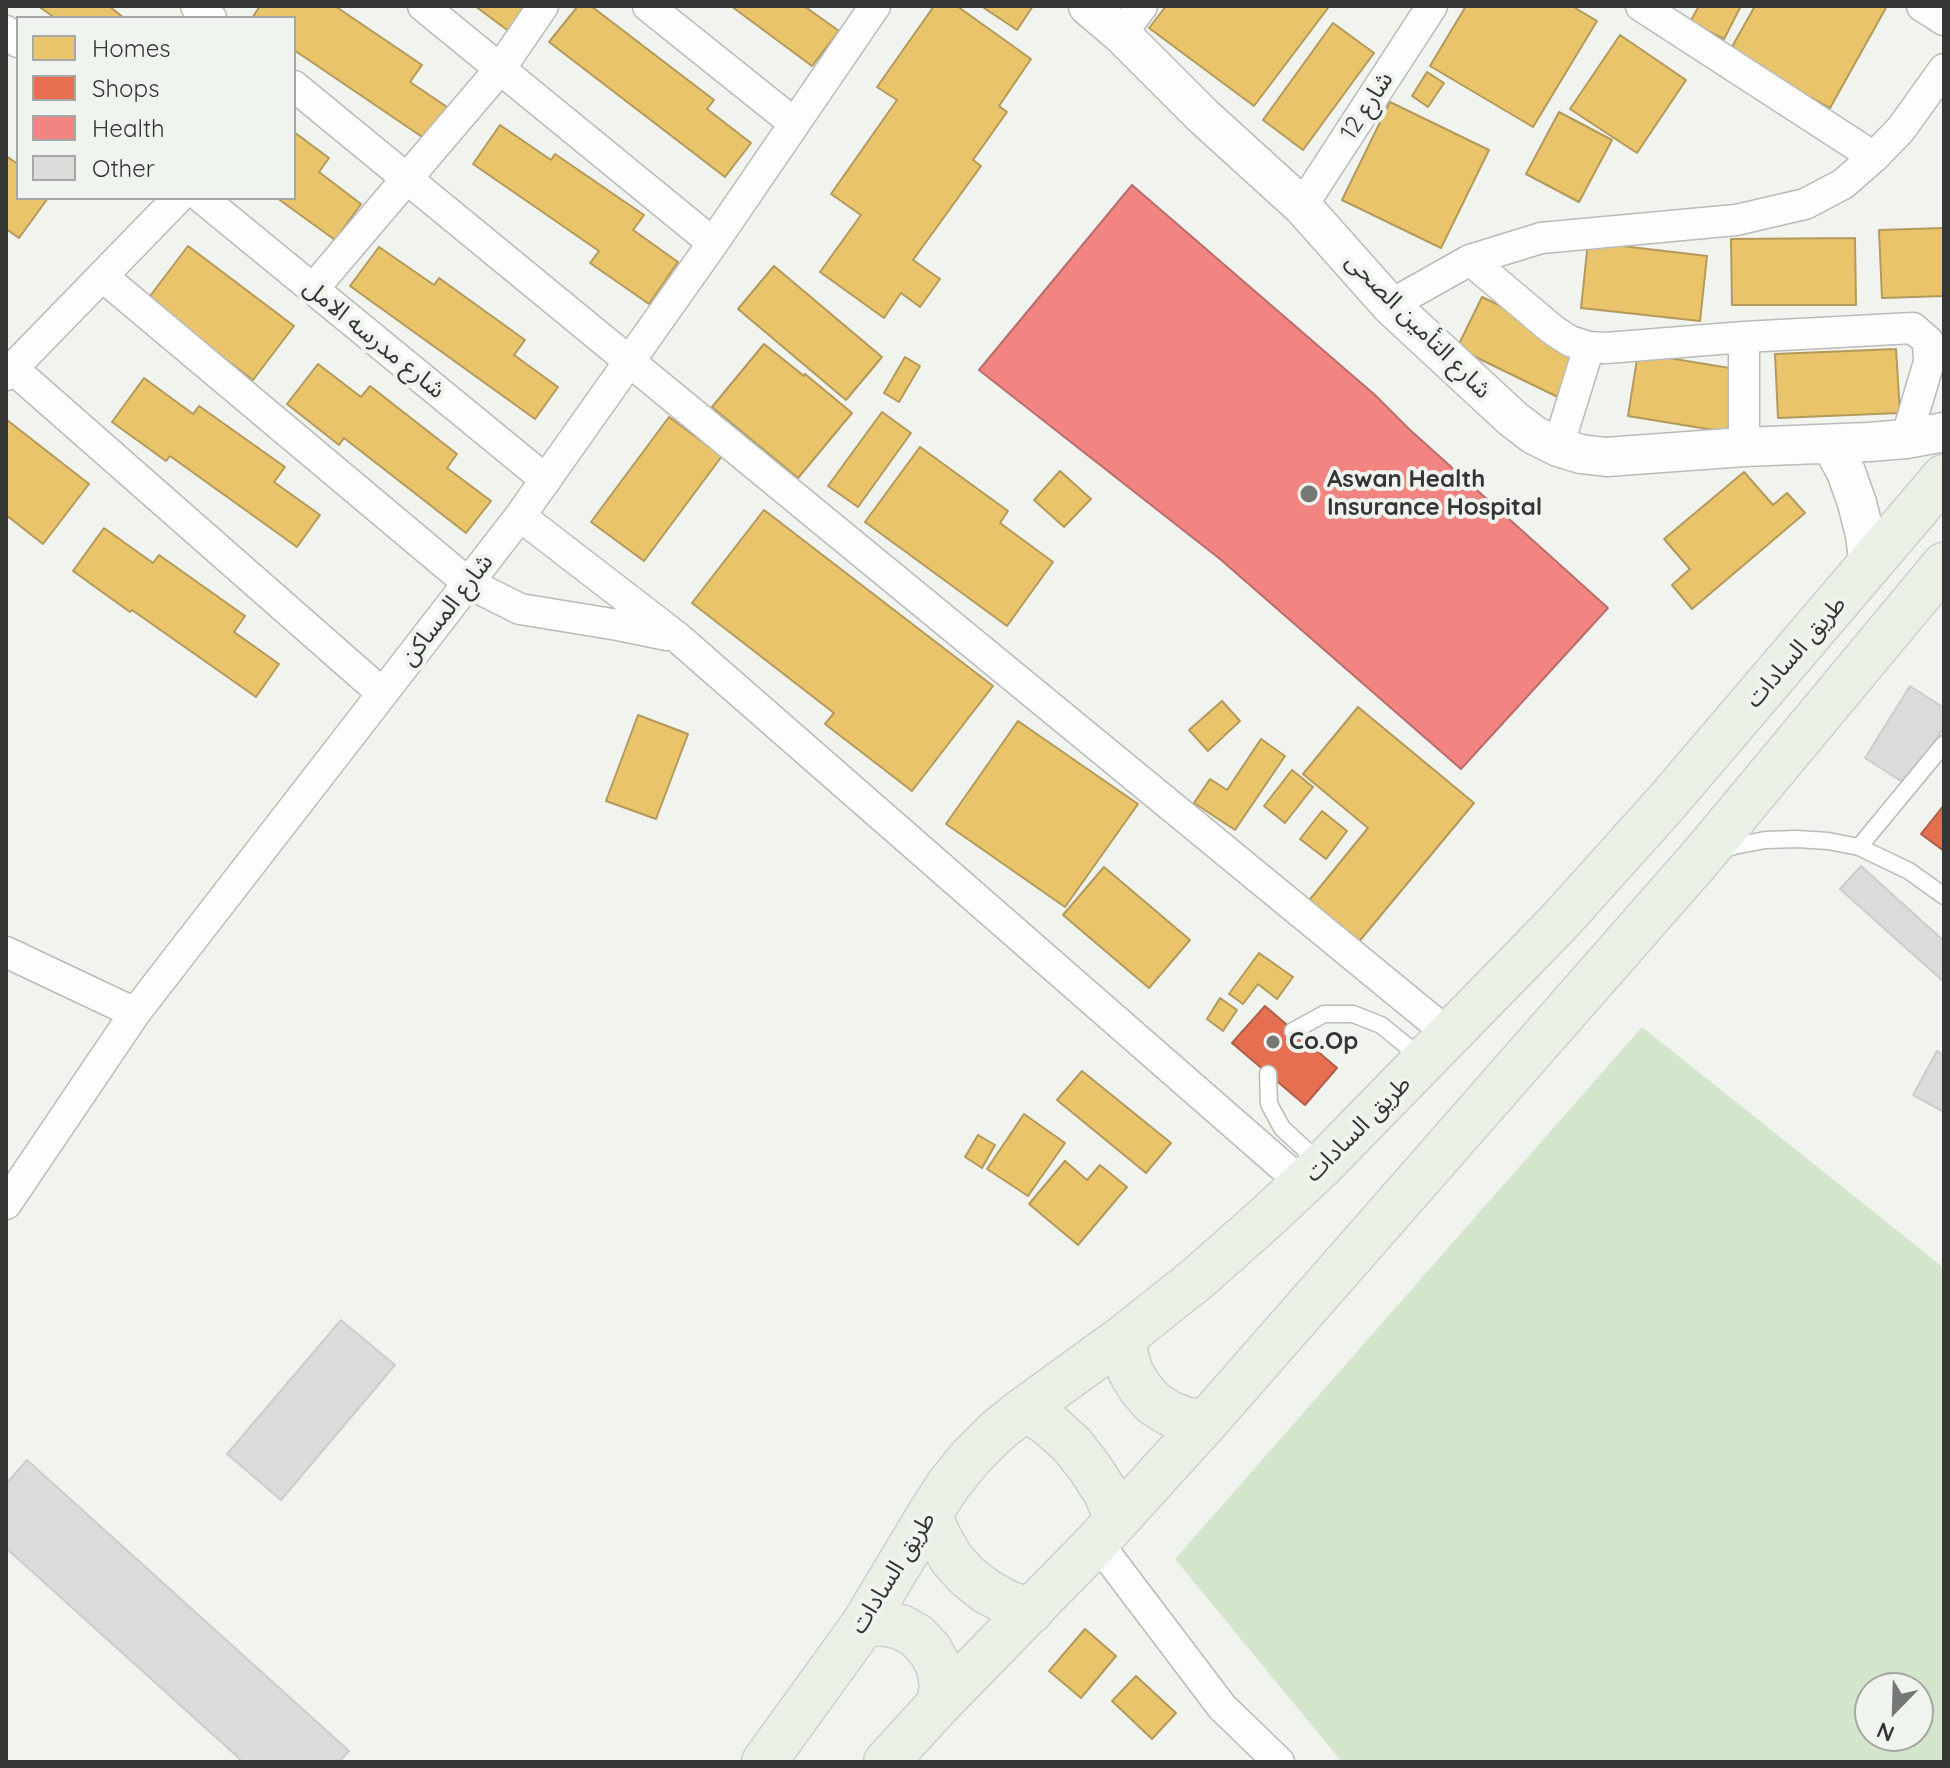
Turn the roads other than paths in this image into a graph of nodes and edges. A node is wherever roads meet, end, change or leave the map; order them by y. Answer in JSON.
{"nodes":[{"id":1,"x":423,"y":6,"type":"edge"},
{"id":2,"x":543,"y":6,"type":"edge"},
{"id":3,"x":648,"y":6,"type":"edge"},
{"id":4,"x":1088,"y":6,"type":"edge"},
{"id":5,"x":1432,"y":6,"type":"edge"},
{"id":6,"x":1641,"y":6,"type":"edge"},
{"id":7,"x":1922,"y":6,"type":"edge"},
{"id":8,"x":870,"y":8,"type":"edge"},
{"id":9,"x":1131,"y":20,"type":"edge"},
{"id":10,"x":1944,"y":20,"type":"edge"},
{"id":11,"x":500,"y":69,"type":"junction"},
{"id":12,"x":1944,"y":69,"type":"edge"},
{"id":13,"x":296,"y":88,"type":"edge"},
{"id":14,"x":794,"y":123,"type":"junction"},
{"id":15,"x":1874,"y":157,"type":"junction"},
{"id":16,"x":407,"y":179,"type":"junction"},
{"id":17,"x":176,"y":200,"type":"edge"},
{"id":18,"x":204,"y":200,"type":"edge"},
{"id":19,"x":1302,"y":206,"type":"junction"},
{"id":20,"x":713,"y":243,"type":"junction"},
{"id":21,"x":1470,"y":260,"type":"junction"},
{"id":22,"x":102,"y":276,"type":"junction"},
{"id":23,"x":313,"y":289,"type":"junction"},
{"id":24,"x":1390,"y":305,"type":"junction"},
{"id":25,"x":1744,"y":337,"type":"junction"},
{"id":26,"x":1589,"y":347,"type":"junction"},
{"id":27,"x":629,"y":362,"type":"junction"},
{"id":28,"x":9,"y":372,"type":"edge"},
{"id":29,"x":1944,"y":432,"type":"edge"},
{"id":30,"x":1906,"y":439,"type":"junction"},
{"id":31,"x":1831,"y":444,"type":"junction"},
{"id":32,"x":1558,"y":447,"type":"junction"},
{"id":33,"x":1744,"y":447,"type":"junction"},
{"id":34,"x":1944,"y":477,"type":"edge"},
{"id":35,"x":546,"y":480,"type":"junction"},
{"id":36,"x":520,"y":516,"type":"junction"},
{"id":37,"x":1944,"y":565,"type":"edge"},
{"id":38,"x":1869,"y":567,"type":"junction"},
{"id":39,"x":468,"y":583,"type":"junction"},
{"id":40,"x":677,"y":637,"type":"junction"},
{"id":41,"x":382,"y":693,"type":"junction"},
{"id":42,"x":1944,"y":744,"type":"edge"},
{"id":43,"x":1859,"y":847,"type":"junction"},
{"id":44,"x":1703,"y":855,"type":"junction"},
{"id":45,"x":1944,"y":896,"type":"edge"},
{"id":46,"x":6,"y":952,"type":"edge"},
{"id":47,"x":135,"y":1013,"type":"junction"},
{"id":48,"x":1293,"y":1031,"type":"dead end"},
{"id":49,"x":1438,"y":1048,"type":"junction"},
{"id":50,"x":1268,"y":1074,"type":"dead end"},
{"id":51,"x":1313,"y":1174,"type":"junction"},
{"id":52,"x":6,"y":1204,"type":"edge"},
{"id":53,"x":1124,"y":1337,"type":"junction"},
{"id":54,"x":1026,"y":1408,"type":"junction"},
{"id":55,"x":1206,"y":1422,"type":"junction"},
{"id":56,"x":929,"y":1515,"type":"junction"},
{"id":57,"x":1107,"y":1531,"type":"junction"},
{"id":58,"x":1031,"y":1611,"type":"junction"},
{"id":59,"x":863,"y":1625,"type":"junction"},
{"id":60,"x":939,"y":1704,"type":"junction"},
{"id":61,"x":764,"y":1762,"type":"edge"},
{"id":62,"x":886,"y":1762,"type":"edge"},
{"id":63,"x":1279,"y":1762,"type":"edge"}],
"edges":[{"from":1,"to":11,"type":"street"},
{"from":2,"to":11,"type":"street"},
{"from":3,"to":14,"type":"street"},
{"from":4,"to":9,"type":"street","name":"شارع التأمين الصحى"},
{"from":5,"to":19,"type":"street","name":"شارع 12"},
{"from":6,"to":15,"type":"street"},
{"from":7,"to":10,"type":"street"},
{"from":8,"to":14,"type":"street","name":"شارع المساكن"},
{"from":9,"to":19,"type":"street","name":"شارع التأمين الصحى"},
{"from":11,"to":16,"type":"street"},
{"from":11,"to":20,"type":"street"},
{"from":12,"to":15,"type":"street"},
{"from":13,"to":16,"type":"street"},
{"from":14,"to":20,"type":"street","name":"شارع المساكن"},
{"from":15,"to":21,"type":"street"},
{"from":16,"to":23,"type":"street"},
{"from":16,"to":27,"type":"street"},
{"from":17,"to":22,"type":"street"},
{"from":18,"to":23,"type":"street","name":"شارع مدرسه الامل"},
{"from":19,"to":24,"type":"street","name":"شارع التأمين الصحى"},
{"from":20,"to":27,"type":"street","name":"شارع المساكن"},
{"from":21,"to":24,"type":"street"},
{"from":21,"to":26,"type":"street"},
{"from":22,"to":28,"type":"street"},
{"from":22,"to":39,"type":"street"},
{"from":23,"to":35,"type":"street","name":"شارع مدرسه الامل"},
{"from":24,"to":32,"type":"street","name":"شارع التأمين الصحى"},
{"from":25,"to":26,"type":"street"},
{"from":25,"to":30,"type":"street"},
{"from":25,"to":33,"type":"street"},
{"from":26,"to":32,"type":"street"},
{"from":27,"to":35,"type":"street","name":"شارع المساكن"},
{"from":27,"to":49,"type":"street"},
{"from":28,"to":41,"type":"street"},
{"from":29,"to":30,"type":"street","name":"شارع التأمين الصحى"},
{"from":30,"to":31,"type":"street","name":"شارع التأمين الصحى"},
{"from":31,"to":33,"type":"street","name":"شارع التأمين الصحى"},
{"from":31,"to":38,"type":"street"},
{"from":32,"to":33,"type":"street","name":"شارع التأمين الصحى"},
{"from":34,"to":38,"type":"main road","name":"طريق السادات"},
{"from":35,"to":36,"type":"street","name":"شارع المساكن"},
{"from":36,"to":39,"type":"street","name":"شارع المساكن"},
{"from":36,"to":40,"type":"street"},
{"from":37,"to":44,"type":"main road"},
{"from":38,"to":49,"type":"main road","name":"طريق السادات"},
{"from":39,"to":40,"type":"street"},
{"from":39,"to":41,"type":"street","name":"شارع المساكن"},
{"from":40,"to":51,"type":"street"},
{"from":41,"to":47,"type":"street","name":"شارع المساكن"},
{"from":42,"to":43,"type":"lane"},
{"from":43,"to":44,"type":"lane"},
{"from":43,"to":45,"type":"lane"},
{"from":44,"to":55,"type":"main road"},
{"from":46,"to":47,"type":"street"},
{"from":47,"to":52,"type":"street","name":"شارع المساكن"},
{"from":48,"to":49,"type":"lane"},
{"from":49,"to":51,"type":"main road","name":"طريق السادات"},
{"from":50,"to":51,"type":"lane"},
{"from":51,"to":53,"type":"main road","name":"طريق السادات"},
{"from":53,"to":54,"type":"main road","name":"طريق السادات"},
{"from":53,"to":55,"type":"main road"},
{"from":54,"to":56,"type":"main road","name":"طريق السادات"},
{"from":54,"to":57,"type":"main road"},
{"from":55,"to":57,"type":"main road"},
{"from":56,"to":58,"type":"main road"},
{"from":56,"to":59,"type":"main road","name":"طريق السادات"},
{"from":57,"to":58,"type":"main road"},
{"from":57,"to":63,"type":"street"},
{"from":58,"to":60,"type":"main road"},
{"from":59,"to":60,"type":"main road"},
{"from":59,"to":61,"type":"main road","name":"طريق السادات"},
{"from":60,"to":62,"type":"main road"}]}
